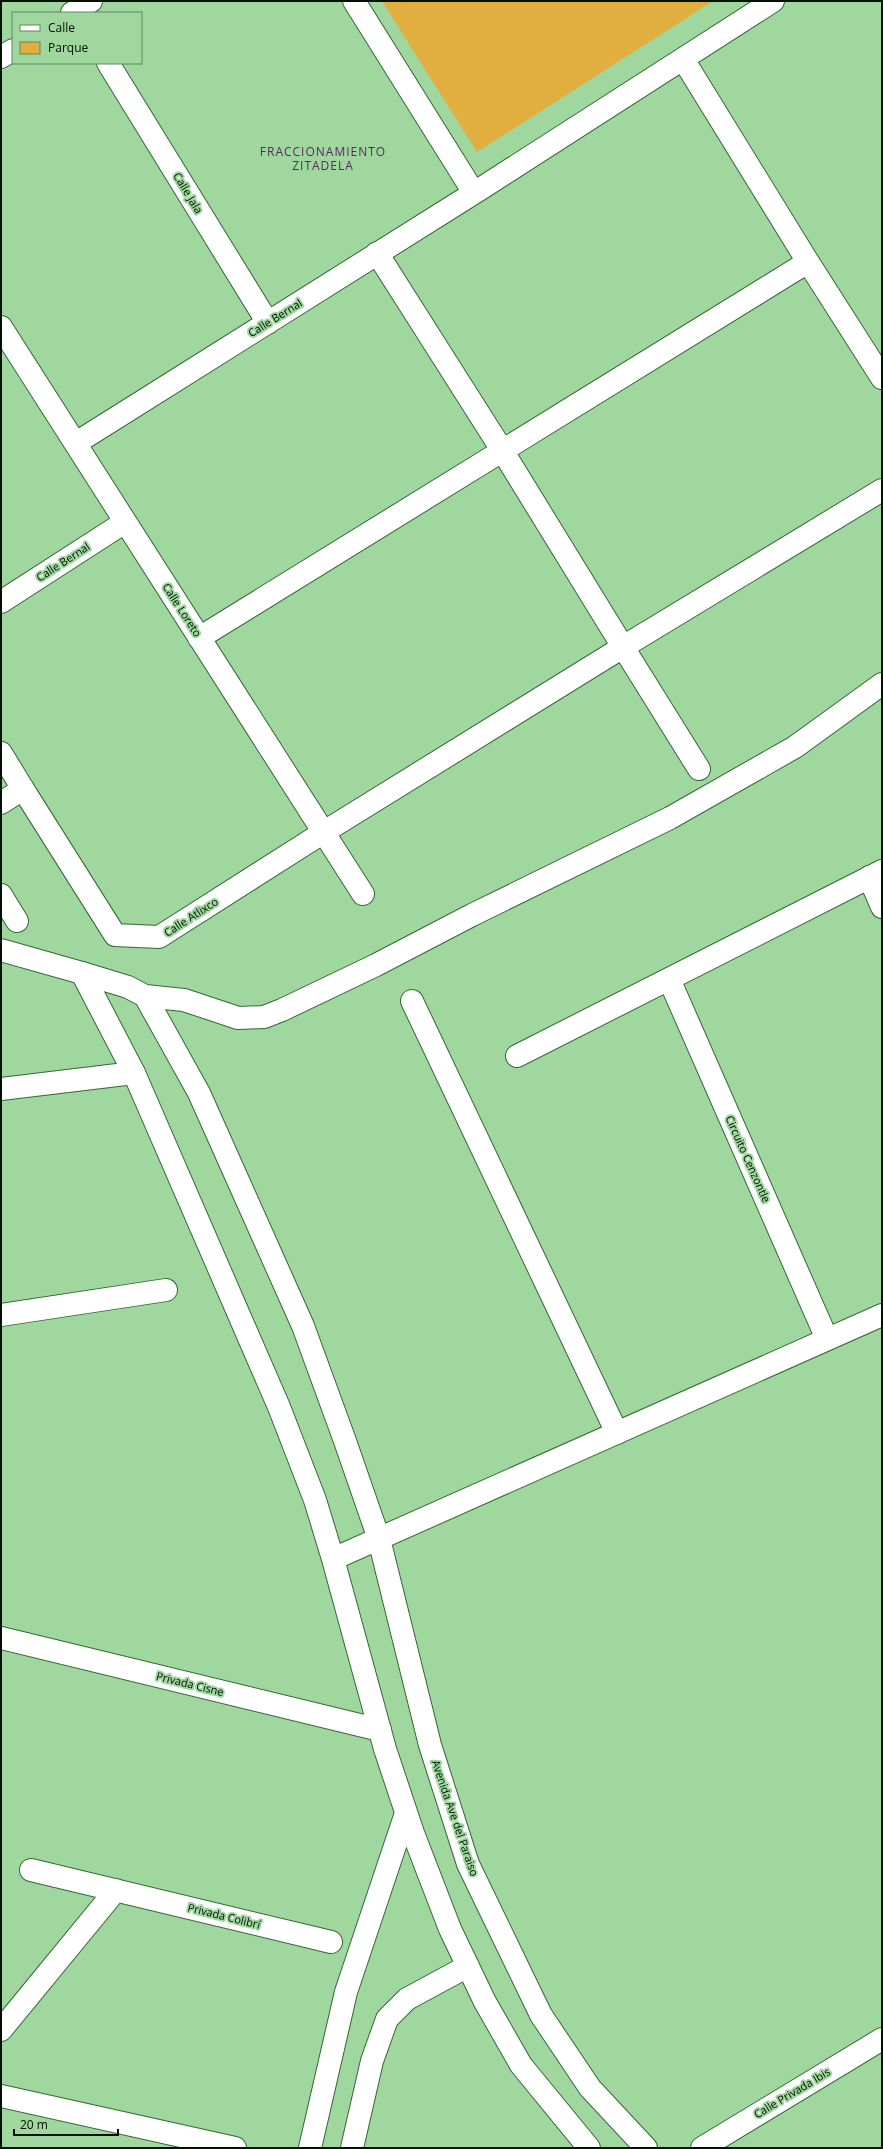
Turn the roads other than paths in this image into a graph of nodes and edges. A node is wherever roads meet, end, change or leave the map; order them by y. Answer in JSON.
{"nodes":[{"id":1,"x":354,"y":1,"type":"edge"},
{"id":2,"x":773,"y":1,"type":"edge"},
{"id":3,"x":12,"y":51,"type":"edge"},
{"id":4,"x":1,"y":57,"type":"edge"},
{"id":5,"x":683,"y":59,"type":"junction"},
{"id":6,"x":109,"y":64,"type":"edge"},
{"id":7,"x":474,"y":193,"type":"junction"},
{"id":8,"x":378,"y":254,"type":"junction"},
{"id":9,"x":808,"y":262,"type":"junction"},
{"id":10,"x":268,"y":323,"type":"junction"},
{"id":11,"x":1,"y":327,"type":"edge"},
{"id":12,"x":882,"y":378,"type":"edge"},
{"id":13,"x":76,"y":444,"type":"junction"},
{"id":14,"x":502,"y":450,"type":"junction"},
{"id":15,"x":882,"y":490,"type":"edge"},
{"id":16,"x":125,"y":522,"type":"junction"},
{"id":17,"x":1,"y":602,"type":"edge"},
{"id":18,"x":199,"y":638,"type":"junction"},
{"id":19,"x":623,"y":647,"type":"junction"},
{"id":20,"x":882,"y":684,"type":"edge"},
{"id":21,"x":1,"y":753,"type":"edge"},
{"id":22,"x":699,"y":769,"type":"dead end"},
{"id":23,"x":23,"y":789,"type":"junction"},
{"id":24,"x":1,"y":803,"type":"edge"},
{"id":25,"x":324,"y":832,"type":"junction"},
{"id":26,"x":876,"y":874,"type":"edge"},
{"id":27,"x":363,"y":894,"type":"dead end"},
{"id":28,"x":1,"y":895,"type":"edge"},
{"id":29,"x":882,"y":907,"type":"edge"},
{"id":30,"x":17,"y":921,"type":"dead end"},
{"id":31,"x":1,"y":950,"type":"edge"},
{"id":32,"x":82,"y":973,"type":"junction"},
{"id":33,"x":669,"y":979,"type":"junction"},
{"id":34,"x":146,"y":996,"type":"junction"},
{"id":35,"x":412,"y":1001,"type":"dead end"},
{"id":36,"x":517,"y":1056,"type":"dead end"},
{"id":37,"x":134,"y":1073,"type":"junction"},
{"id":38,"x":1,"y":1089,"type":"edge"},
{"id":39,"x":166,"y":1290,"type":"dead end"},
{"id":40,"x":1,"y":1315,"type":"edge"},
{"id":41,"x":882,"y":1315,"type":"edge"},
{"id":42,"x":827,"y":1339,"type":"junction"},
{"id":43,"x":616,"y":1433,"type":"junction"},
{"id":44,"x":379,"y":1539,"type":"junction"},
{"id":45,"x":333,"y":1559,"type":"junction"},
{"id":46,"x":1,"y":1638,"type":"edge"},
{"id":47,"x":380,"y":1730,"type":"junction"},
{"id":48,"x":406,"y":1813,"type":"junction"},
{"id":49,"x":31,"y":1870,"type":"dead end"},
{"id":50,"x":116,"y":1890,"type":"junction"},
{"id":51,"x":331,"y":1942,"type":"dead end"},
{"id":52,"x":468,"y":1966,"type":"junction"},
{"id":53,"x":1,"y":2030,"type":"edge"},
{"id":54,"x":882,"y":2039,"type":"edge"},
{"id":55,"x":1,"y":2096,"type":"edge"},
{"id":56,"x":235,"y":2148,"type":"edge"},
{"id":57,"x":310,"y":2148,"type":"edge"},
{"id":58,"x":352,"y":2148,"type":"edge"},
{"id":59,"x":589,"y":2148,"type":"edge"},
{"id":60,"x":646,"y":2148,"type":"edge"},
{"id":61,"x":702,"y":2148,"type":"edge"}],
"edges":[{"from":1,"to":7,"type":"street"},
{"from":2,"to":5,"type":"street","name":"Calle Bernal"},
{"from":3,"to":4,"type":"street"},
{"from":5,"to":7,"type":"street","name":"Calle Bernal"},
{"from":5,"to":9,"type":"street"},
{"from":6,"to":10,"type":"street","name":"Calle Jala"},
{"from":7,"to":8,"type":"street","name":"Calle Bernal"},
{"from":8,"to":10,"type":"street","name":"Calle Bernal"},
{"from":8,"to":14,"type":"street"},
{"from":9,"to":12,"type":"street"},
{"from":9,"to":14,"type":"street"},
{"from":10,"to":13,"type":"street","name":"Calle Bernal"},
{"from":11,"to":13,"type":"street","name":"Calle Loreto"},
{"from":13,"to":16,"type":"street","name":"Calle Loreto"},
{"from":14,"to":18,"type":"street"},
{"from":14,"to":19,"type":"street"},
{"from":15,"to":19,"type":"street"},
{"from":16,"to":17,"type":"street","name":"Calle Bernal"},
{"from":16,"to":18,"type":"street","name":"Calle Loreto"},
{"from":18,"to":25,"type":"street","name":"Calle Loreto"},
{"from":19,"to":22,"type":"street"},
{"from":19,"to":25,"type":"street"},
{"from":20,"to":34,"type":"street"},
{"from":21,"to":23,"type":"street"},
{"from":23,"to":24,"type":"street"},
{"from":23,"to":25,"type":"street","name":"Calle Atlixco"},
{"from":25,"to":27,"type":"street","name":"Calle Loreto"},
{"from":26,"to":29,"type":"street"},
{"from":26,"to":33,"type":"street"},
{"from":28,"to":30,"type":"street"},
{"from":31,"to":32,"type":"street"},
{"from":32,"to":34,"type":"street"},
{"from":32,"to":37,"type":"street"},
{"from":33,"to":36,"type":"street"},
{"from":33,"to":42,"type":"street","name":"Circuito Cenzontle"},
{"from":34,"to":44,"type":"street","name":"Avenida Ave del Paraiso"},
{"from":35,"to":43,"type":"street"},
{"from":37,"to":38,"type":"street"},
{"from":37,"to":45,"type":"street"},
{"from":39,"to":40,"type":"street"},
{"from":41,"to":42,"type":"street"},
{"from":42,"to":43,"type":"street"},
{"from":43,"to":44,"type":"street"},
{"from":44,"to":45,"type":"street"},
{"from":44,"to":60,"type":"street","name":"Avenida Ave del Paraiso"},
{"from":45,"to":47,"type":"street"},
{"from":46,"to":47,"type":"street","name":"Privada Cisne"},
{"from":47,"to":48,"type":"street"},
{"from":48,"to":52,"type":"street"},
{"from":48,"to":57,"type":"street"},
{"from":49,"to":50,"type":"street","name":"Privada Colibrí"},
{"from":50,"to":51,"type":"street","name":"Privada Colibrí"},
{"from":50,"to":53,"type":"street"},
{"from":52,"to":58,"type":"street"},
{"from":52,"to":59,"type":"street"},
{"from":54,"to":61,"type":"street","name":"Calle Privada Ibis"},
{"from":55,"to":56,"type":"street"}]}
